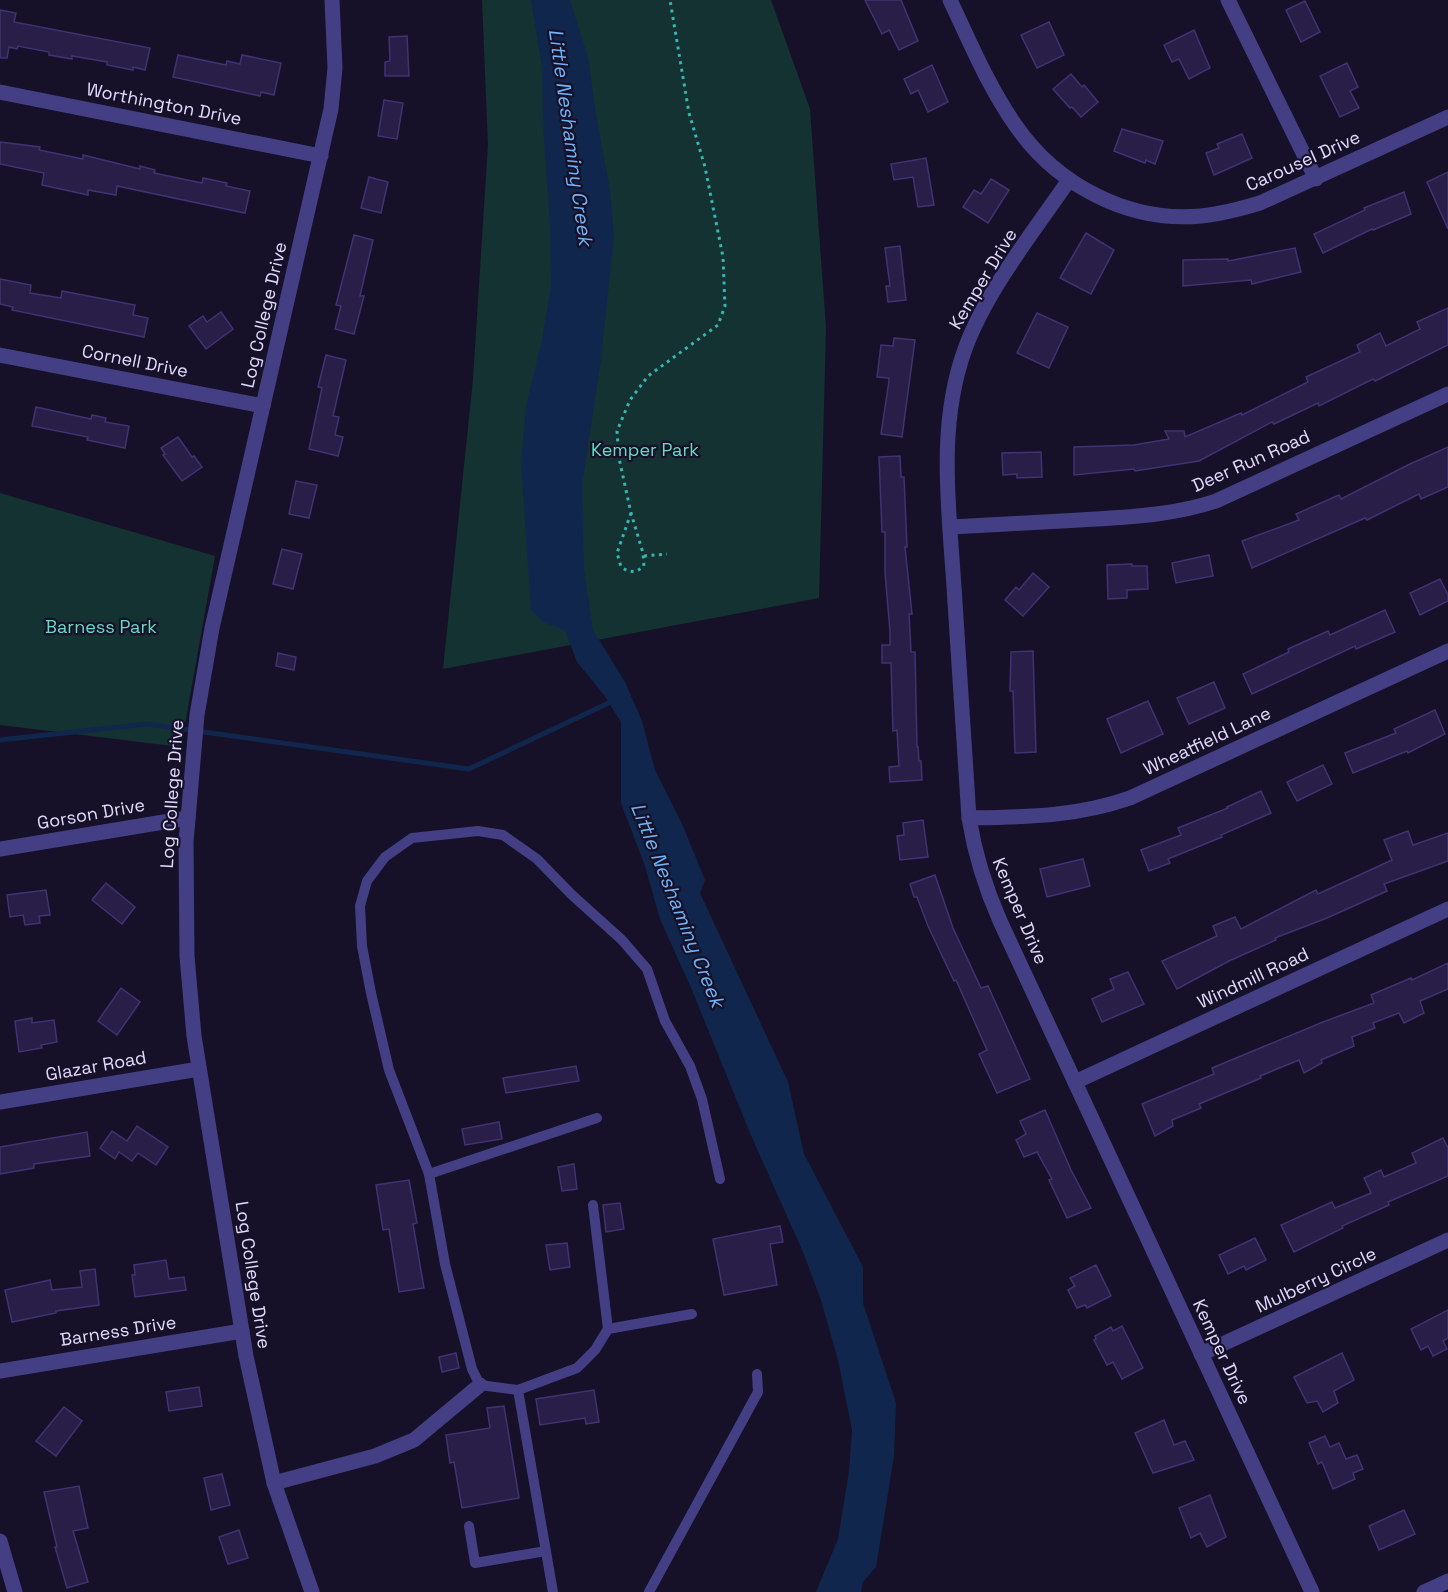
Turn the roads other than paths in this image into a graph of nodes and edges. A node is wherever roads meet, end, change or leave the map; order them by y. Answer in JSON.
{"nodes":[{"id":1,"x":332,"y":0,"type":"edge"},
{"id":2,"x":950,"y":0,"type":"edge"},
{"id":3,"x":1228,"y":0,"type":"edge"},
{"id":4,"x":0,"y":92,"type":"edge"},
{"id":5,"x":1448,"y":117,"type":"edge"},
{"id":6,"x":321,"y":156,"type":"junction"},
{"id":7,"x":1316,"y":179,"type":"junction"},
{"id":8,"x":1069,"y":180,"type":"junction"},
{"id":9,"x":0,"y":355,"type":"edge"},
{"id":10,"x":1448,"y":393,"type":"edge"},
{"id":11,"x":263,"y":406,"type":"junction"},
{"id":12,"x":951,"y":527,"type":"junction"},
{"id":13,"x":1448,"y":651,"type":"edge"},
{"id":14,"x":188,"y":818,"type":"junction"},
{"id":15,"x":969,"y":818,"type":"junction"},
{"id":16,"x":0,"y":849,"type":"edge"},
{"id":17,"x":1448,"y":909,"type":"edge"},
{"id":18,"x":199,"y":1069,"type":"junction"},
{"id":19,"x":1075,"y":1082,"type":"junction"},
{"id":20,"x":0,"y":1102,"type":"edge"},
{"id":21,"x":597,"y":1118,"type":"dead end"},
{"id":22,"x":429,"y":1174,"type":"junction"},
{"id":23,"x":720,"y":1179,"type":"dead end"},
{"id":24,"x":593,"y":1205,"type":"dead end"},
{"id":25,"x":1448,"y":1240,"type":"edge"},
{"id":26,"x":692,"y":1314,"type":"dead end"},
{"id":27,"x":608,"y":1329,"type":"junction"},
{"id":28,"x":242,"y":1331,"type":"junction"},
{"id":29,"x":1201,"y":1354,"type":"junction"},
{"id":30,"x":0,"y":1371,"type":"edge"},
{"id":31,"x":757,"y":1374,"type":"dead end"},
{"id":32,"x":480,"y":1386,"type":"junction"},
{"id":33,"x":518,"y":1390,"type":"junction"},
{"id":34,"x":274,"y":1483,"type":"junction"},
{"id":35,"x":469,"y":1526,"type":"dead end"},
{"id":36,"x":0,"y":1541,"type":"edge"},
{"id":37,"x":546,"y":1551,"type":"junction"},
{"id":38,"x":1448,"y":1581,"type":"edge"},
{"id":39,"x":15,"y":1592,"type":"edge"},
{"id":40,"x":312,"y":1592,"type":"edge"},
{"id":41,"x":553,"y":1592,"type":"edge"},
{"id":42,"x":649,"y":1592,"type":"edge"},
{"id":43,"x":1312,"y":1592,"type":"edge"},
{"id":44,"x":1424,"y":1592,"type":"edge"}],
"edges":[{"from":1,"to":6,"type":"street","name":"Log College Drive"},
{"from":2,"to":8,"type":"street","name":"Carousel Drive"},
{"from":3,"to":7,"type":"street"},
{"from":4,"to":6,"type":"street","name":"Worthington Drive"},
{"from":5,"to":7,"type":"street","name":"Carousel Drive"},
{"from":6,"to":11,"type":"street","name":"Log College Drive"},
{"from":7,"to":8,"type":"street","name":"Carousel Drive"},
{"from":8,"to":12,"type":"street","name":"Kemper Drive"},
{"from":9,"to":11,"type":"street","name":"Cornell Drive"},
{"from":10,"to":12,"type":"street","name":"Deer Run Road"},
{"from":11,"to":14,"type":"street","name":"Log College Drive"},
{"from":12,"to":15,"type":"street","name":"Kemper Drive"},
{"from":13,"to":15,"type":"street","name":"Wheatfield Lane"},
{"from":14,"to":16,"type":"street","name":"Gorson Drive"},
{"from":14,"to":18,"type":"street","name":"Log College Drive"},
{"from":15,"to":19,"type":"street","name":"Kemper Drive"},
{"from":17,"to":19,"type":"street","name":"Windmill Road"},
{"from":18,"to":20,"type":"street","name":"Glazar Road"},
{"from":18,"to":28,"type":"street","name":"Log College Drive"},
{"from":19,"to":29,"type":"street","name":"Kemper Drive"},
{"from":21,"to":22,"type":"lane"},
{"from":22,"to":23,"type":"lane"},
{"from":22,"to":32,"type":"lane"},
{"from":24,"to":27,"type":"lane"},
{"from":25,"to":29,"type":"street","name":"Mulberry Circle"},
{"from":26,"to":27,"type":"lane"},
{"from":27,"to":33,"type":"lane"},
{"from":28,"to":30,"type":"street","name":"Barness Drive"},
{"from":28,"to":34,"type":"street","name":"Log College Drive"},
{"from":29,"to":43,"type":"street","name":"Kemper Drive"},
{"from":31,"to":42,"type":"lane"},
{"from":32,"to":33,"type":"lane"},
{"from":32,"to":34,"type":"street"},
{"from":33,"to":37,"type":"lane"},
{"from":34,"to":40,"type":"street","name":"Log College Drive"},
{"from":35,"to":37,"type":"lane"},
{"from":36,"to":39,"type":"street"},
{"from":37,"to":41,"type":"lane"},
{"from":38,"to":44,"type":"street"}]}
